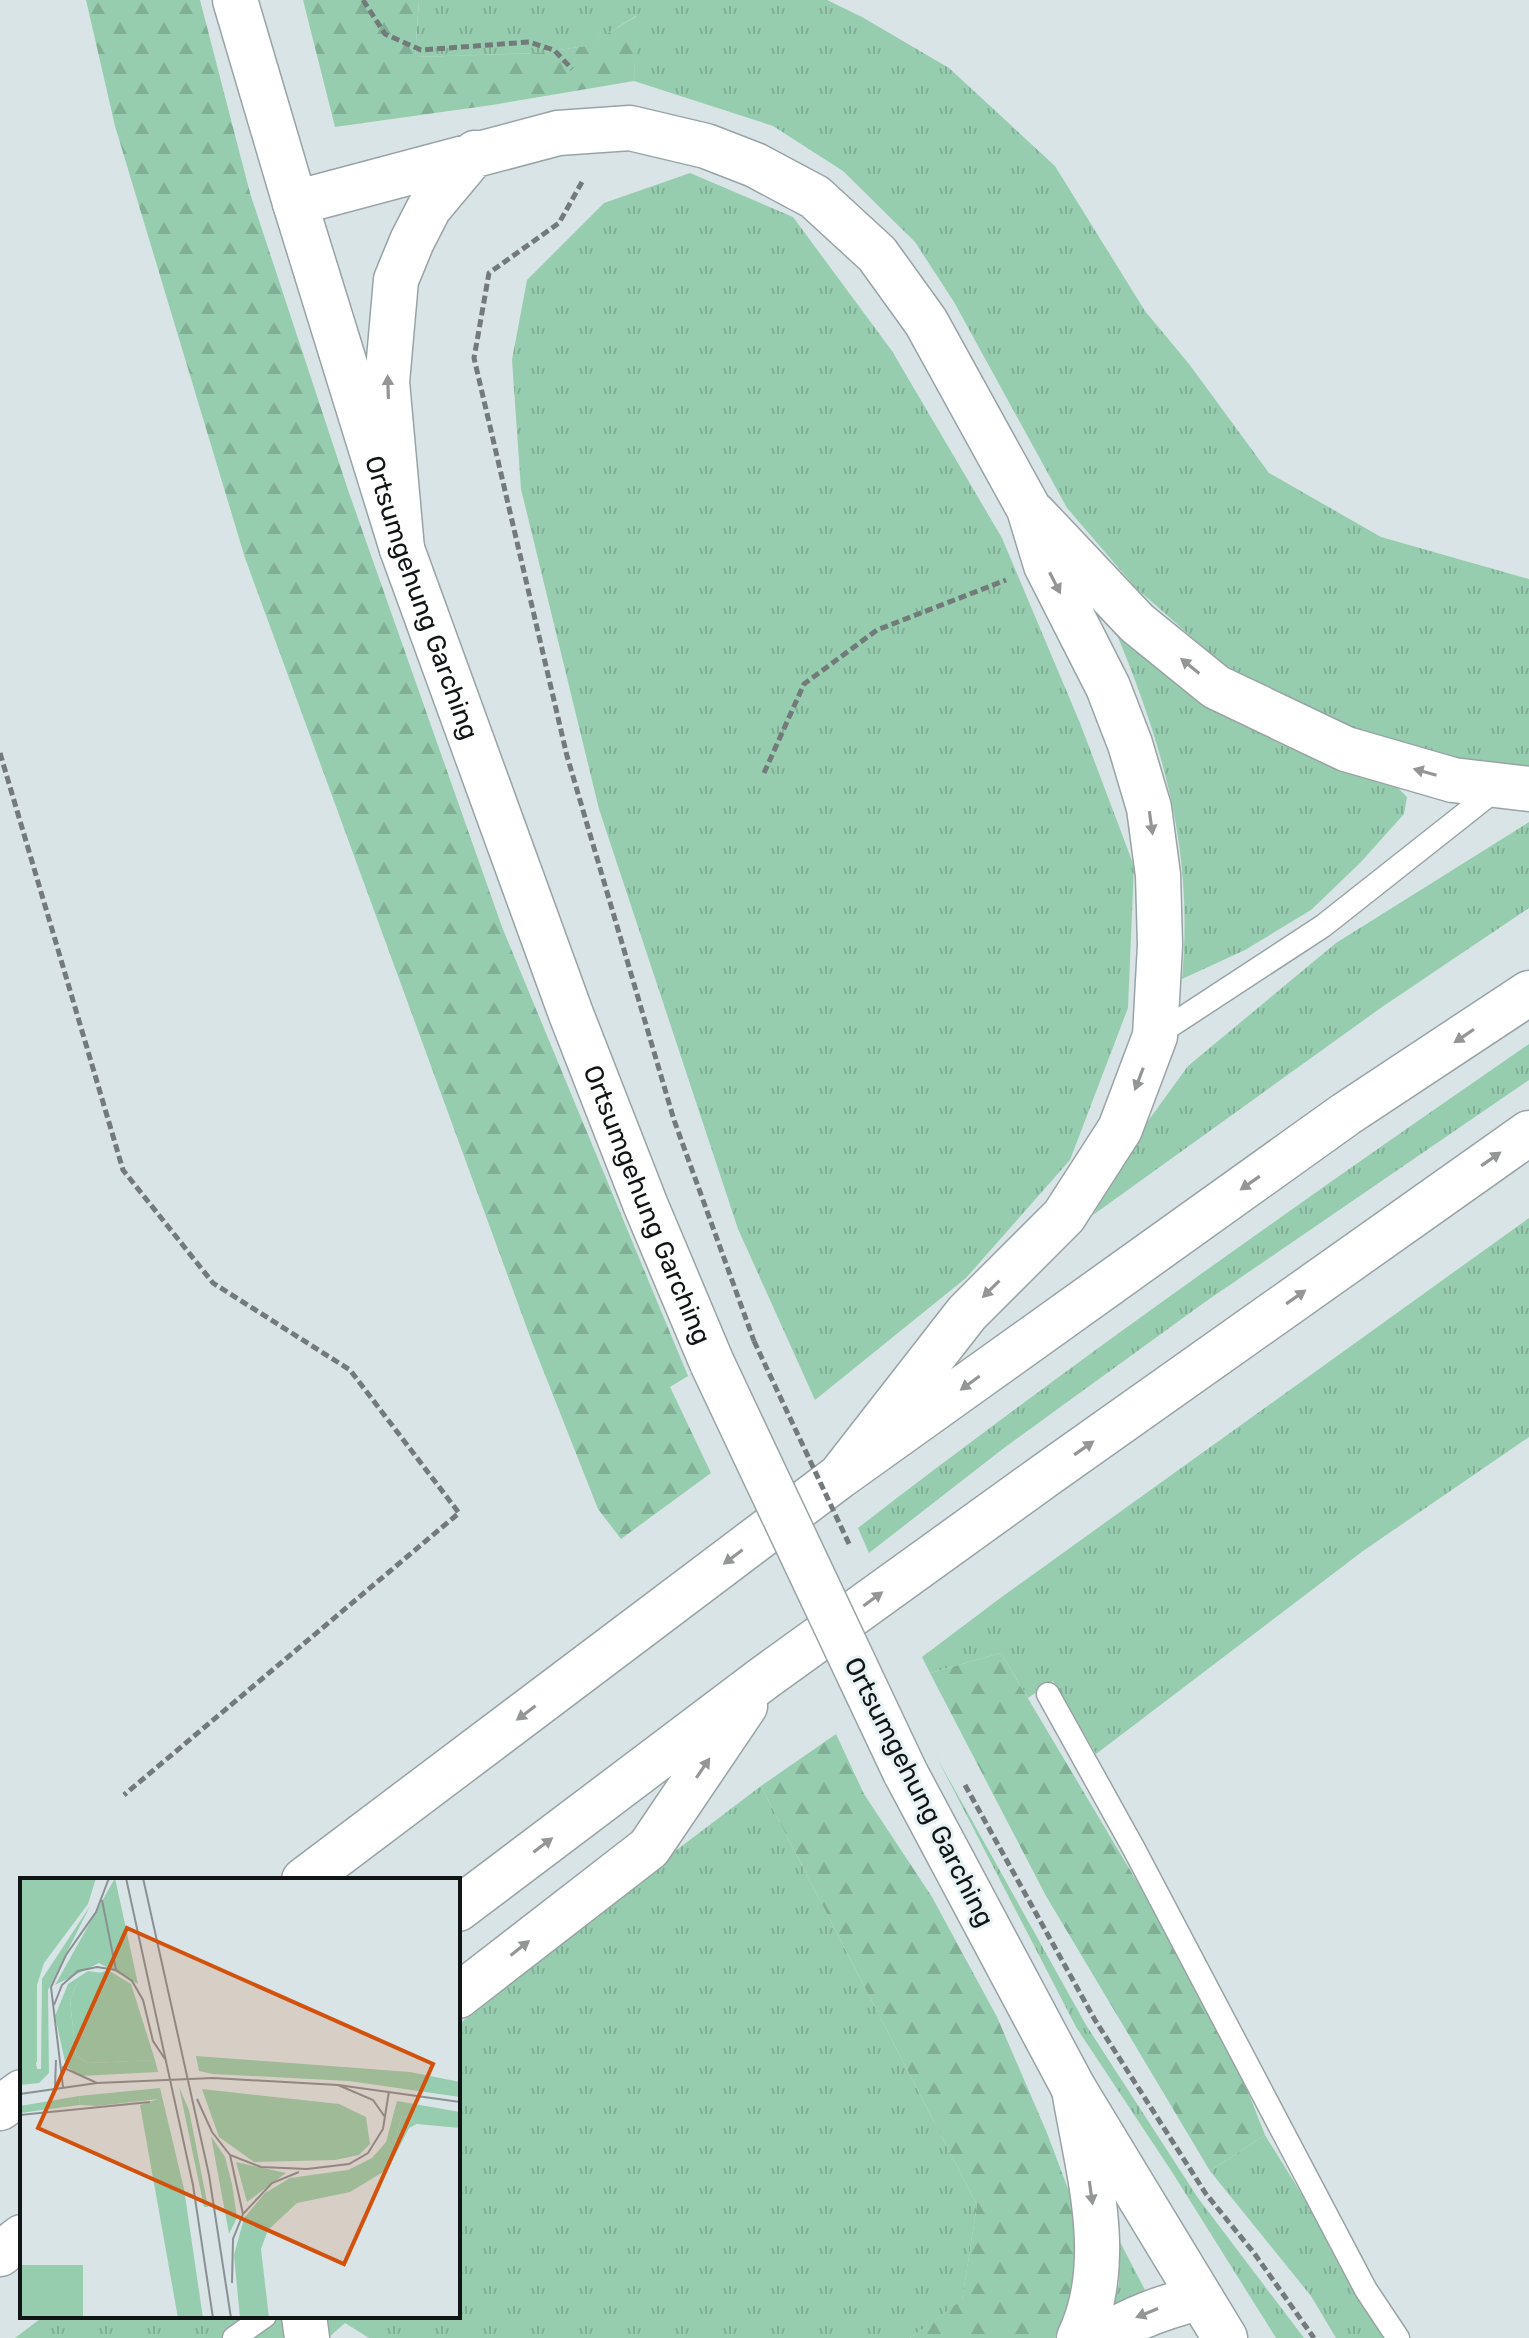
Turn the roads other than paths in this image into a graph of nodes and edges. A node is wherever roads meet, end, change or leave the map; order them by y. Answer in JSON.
{"nodes":[{"id":1,"x":235,"y":0,"type":"edge"},
{"id":2,"x":475,"y":153,"type":"junction"},
{"id":3,"x":295,"y":203,"type":"junction"},
{"id":4,"x":1029,"y":509,"type":"junction"},
{"id":5,"x":402,"y":549,"type":"junction"},
{"id":6,"x":1514,"y":788,"type":"edge"},
{"id":7,"x":1529,"y":993,"type":"edge"},
{"id":8,"x":1155,"y":1036,"type":"junction"},
{"id":9,"x":1529,"y":1133,"type":"edge"},
{"id":10,"x":840,"y":1476,"type":"junction"},
{"id":11,"x":764,"y":1678,"type":"junction"},
{"id":12,"x":1048,"y":1694,"type":"dead end"},
{"id":13,"x":307,"y":1878,"type":"edge"},
{"id":14,"x":460,"y":1907,"type":"edge"},
{"id":15,"x":460,"y":1994,"type":"edge"},
{"id":16,"x":1074,"y":2089,"type":"junction"},
{"id":17,"x":20,"y":2093,"type":"edge"},
{"id":18,"x":0,"y":2108,"type":"edge"},
{"id":19,"x":20,"y":2239,"type":"edge"},
{"id":20,"x":0,"y":2254,"type":"edge"},
{"id":21,"x":1199,"y":2298,"type":"junction"},
{"id":22,"x":262,"y":2318,"type":"edge"},
{"id":23,"x":304,"y":2318,"type":"edge"},
{"id":24,"x":234,"y":2338,"type":"edge"},
{"id":25,"x":307,"y":2338,"type":"edge"},
{"id":26,"x":1079,"y":2338,"type":"edge"},
{"id":27,"x":1100,"y":2338,"type":"edge"},
{"id":28,"x":1225,"y":2338,"type":"edge"},
{"id":29,"x":1398,"y":2338,"type":"edge"}],
"edges":[{"from":1,"to":3,"type":"main road","name":"Ortsumgehung Garching"},
{"from":2,"to":3,"type":"main road"},
{"from":2,"to":4,"type":"main road"},
{"from":5,"to":2,"type":"main road","one_way":true},
{"from":3,"to":5,"type":"main road","name":"Ortsumgehung Garching"},
{"from":6,"to":4,"type":"main road","one_way":true},
{"from":4,"to":8,"type":"main road","one_way":true},
{"from":5,"to":16,"type":"main road","name":"Ortsumgehung Garching","bridge":true},
{"from":6,"to":8,"type":"lane"},
{"from":7,"to":10,"type":"main road","one_way":true},
{"from":8,"to":10,"type":"main road","one_way":true},
{"from":11,"to":9,"type":"main road","one_way":true},
{"from":10,"to":13,"type":"main road","one_way":true},
{"from":14,"to":11,"type":"main road","one_way":true},
{"from":15,"to":11,"type":"main road","one_way":true},
{"from":12,"to":29,"type":"lane"},
{"from":16,"to":21,"type":"main road","name":"Ortsumgehung Garching"},
{"from":16,"to":26,"type":"main road","one_way":true},
{"from":17,"to":18,"type":"main road"},
{"from":19,"to":20,"type":"main road"},
{"from":21,"to":27,"type":"main road","one_way":true},
{"from":21,"to":28,"type":"main road","name":"Ortsumgehung Garching"},
{"from":22,"to":24,"type":"lane"},
{"from":23,"to":25,"type":"main road"}]}
